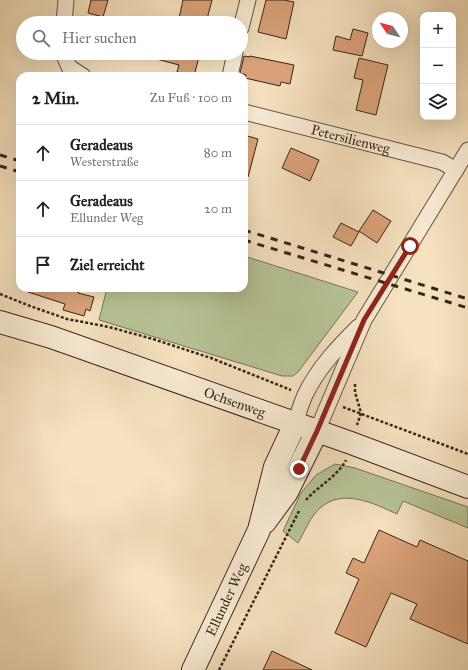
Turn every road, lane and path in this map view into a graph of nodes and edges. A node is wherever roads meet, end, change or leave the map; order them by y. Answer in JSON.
{"nodes":[{"id":1,"x":66,"y":0,"type":"edge"},
{"id":2,"x":248,"y":0,"type":"edge"},
{"id":3,"x":65,"y":16,"type":"edge"},
{"id":4,"x":244,"y":16,"type":"edge"},
{"id":5,"x":66,"y":60,"type":"edge"},
{"id":6,"x":233,"y":60,"type":"edge"},
{"id":7,"x":77,"y":72,"type":"edge"},
{"id":8,"x":231,"y":72,"type":"edge"},
{"id":9,"x":248,"y":113,"type":"edge"},
{"id":10,"x":468,"y":150,"type":"edge"},
{"id":11,"x":456,"y":170,"type":"junction"},
{"id":12,"x":0,"y":294,"type":"edge"},
{"id":13,"x":364,"y":320,"type":"junction"},
{"id":14,"x":0,"y":322,"type":"edge"},
{"id":15,"x":305,"y":395,"type":"junction"},
{"id":16,"x":361,"y":413,"type":"dead end"},
{"id":17,"x":295,"y":424,"type":"junction"},
{"id":18,"x":317,"y":431,"type":"junction"},
{"id":19,"x":468,"y":454,"type":"edge"},
{"id":20,"x":346,"y":462,"type":"dead end"},
{"id":21,"x":468,"y":486,"type":"edge"},
{"id":22,"x":259,"y":530,"type":"junction"},
{"id":23,"x":194,"y":670,"type":"edge"},
{"id":24,"x":219,"y":670,"type":"edge"}],
"edges":[{"from":1,"to":3,"type":"street"},
{"from":2,"to":4,"type":"street"},
{"from":5,"to":7,"type":"street"},
{"from":6,"to":8,"type":"street"},
{"from":9,"to":11,"type":"street","name":"Petersilienweg"},
{"from":10,"to":11,"type":"street"},
{"from":11,"to":13,"type":"street"},
{"from":12,"to":15,"type":"path"},
{"from":13,"to":15,"type":"street"},
{"from":13,"to":18,"type":"street"},
{"from":14,"to":17,"type":"main road","name":"Ochsenweg"},
{"from":15,"to":17,"type":"street"},
{"from":16,"to":19,"type":"path"},
{"from":17,"to":18,"type":"main road","name":"Ochsenweg"},
{"from":17,"to":22,"type":"main road","name":"Ellunder Weg"},
{"from":18,"to":21,"type":"main road","name":"Ochsenweg"},
{"from":18,"to":22,"type":"main road","name":"Ellunder Weg"},
{"from":20,"to":24,"type":"path"},
{"from":22,"to":23,"type":"main road","name":"Ellunder Weg"}]}
